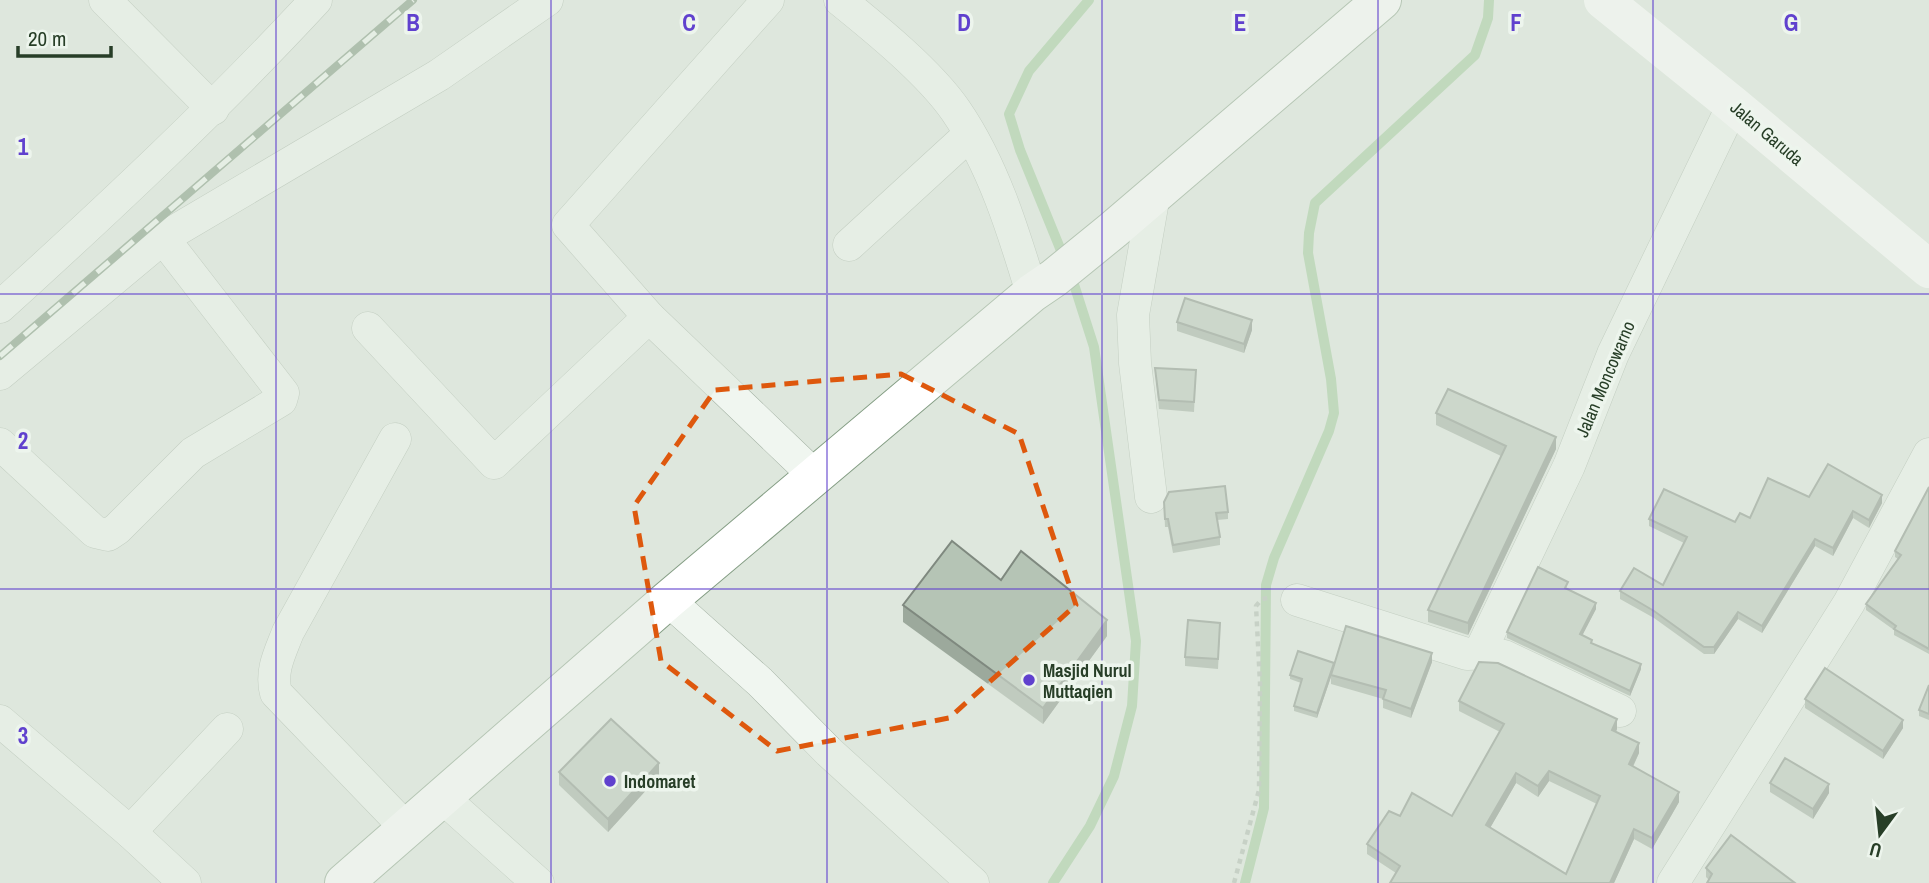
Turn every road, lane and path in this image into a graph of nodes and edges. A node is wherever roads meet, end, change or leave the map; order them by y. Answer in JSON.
{"nodes":[{"id":1,"x":105,"y":0,"type":"edge"},
{"id":2,"x":316,"y":0,"type":"edge"},
{"id":3,"x":547,"y":0,"type":"edge"},
{"id":4,"x":768,"y":0,"type":"edge"},
{"id":5,"x":840,"y":0,"type":"edge"},
{"id":6,"x":1382,"y":0,"type":"edge"},
{"id":7,"x":1602,"y":0,"type":"edge"},
{"id":8,"x":1733,"y":105,"type":"junction"},
{"id":9,"x":213,"y":109,"type":"junction"},
{"id":10,"x":969,"y":135,"type":"junction"},
{"id":11,"x":1154,"y":195,"type":"junction"},
{"id":12,"x":163,"y":238,"type":"junction"},
{"id":13,"x":849,"y":245,"type":"dead end"},
{"id":14,"x":1929,"y":269,"type":"edge"},
{"id":15,"x":1043,"y":285,"type":"junction"},
{"id":16,"x":0,"y":307,"type":"edge"},
{"id":17,"x":649,"y":317,"type":"junction"},
{"id":18,"x":368,"y":328,"type":"dead end"},
{"id":19,"x":0,"y":374,"type":"edge"},
{"id":20,"x":395,"y":439,"type":"dead end"},
{"id":21,"x":0,"y":444,"type":"edge"},
{"id":22,"x":1929,"y":454,"type":"edge"},
{"id":23,"x":815,"y":476,"type":"junction"},
{"id":24,"x":1151,"y":498,"type":"dead end"},
{"id":25,"x":1262,"y":599,"type":"dead end"},
{"id":26,"x":668,"y":600,"type":"junction"},
{"id":27,"x":1297,"y":600,"type":"dead end"},
{"id":28,"x":1479,"y":654,"type":"junction"},
{"id":29,"x":1620,"y":711,"type":"dead end"},
{"id":30,"x":0,"y":721,"type":"edge"},
{"id":31,"x":227,"y":729,"type":"dead end"},
{"id":32,"x":443,"y":798,"type":"junction"},
{"id":33,"x":407,"y":829,"type":"junction"},
{"id":34,"x":130,"y":832,"type":"junction"},
{"id":35,"x":362,"y":878,"type":"edge"},
{"id":36,"x":185,"y":883,"type":"edge"},
{"id":37,"x":538,"y":883,"type":"edge"},
{"id":38,"x":973,"y":883,"type":"edge"},
{"id":39,"x":1234,"y":883,"type":"edge"},
{"id":40,"x":1673,"y":883,"type":"edge"}],
"edges":[{"from":1,"to":9,"type":"street"},
{"from":2,"to":9,"type":"street"},
{"from":3,"to":12,"type":"street"},
{"from":4,"to":17,"type":"street"},
{"from":5,"to":10,"type":"street"},
{"from":6,"to":11,"type":"main road"},
{"from":7,"to":8,"type":"main road","name":"Jalan Garuda"},
{"from":8,"to":14,"type":"main road","name":"Jalan Garuda"},
{"from":8,"to":28,"type":"street","name":"Jalan Moncowarno"},
{"from":9,"to":16,"type":"street"},
{"from":10,"to":13,"type":"street"},
{"from":10,"to":15,"type":"street"},
{"from":11,"to":15,"type":"main road"},
{"from":11,"to":24,"type":"street"},
{"from":12,"to":19,"type":"street"},
{"from":12,"to":21,"type":"street"},
{"from":15,"to":23,"type":"main road"},
{"from":17,"to":18,"type":"street"},
{"from":17,"to":23,"type":"street"},
{"from":20,"to":33,"type":"street"},
{"from":22,"to":40,"type":"street"},
{"from":23,"to":26,"type":"main road"},
{"from":25,"to":39,"type":"path"},
{"from":26,"to":32,"type":"main road"},
{"from":26,"to":38,"type":"street"},
{"from":27,"to":28,"type":"street"},
{"from":28,"to":29,"type":"street"},
{"from":30,"to":34,"type":"street"},
{"from":31,"to":34,"type":"street"},
{"from":32,"to":33,"type":"main road"},
{"from":32,"to":37,"type":"street"},
{"from":33,"to":35,"type":"main road"},
{"from":34,"to":36,"type":"street"}]}
